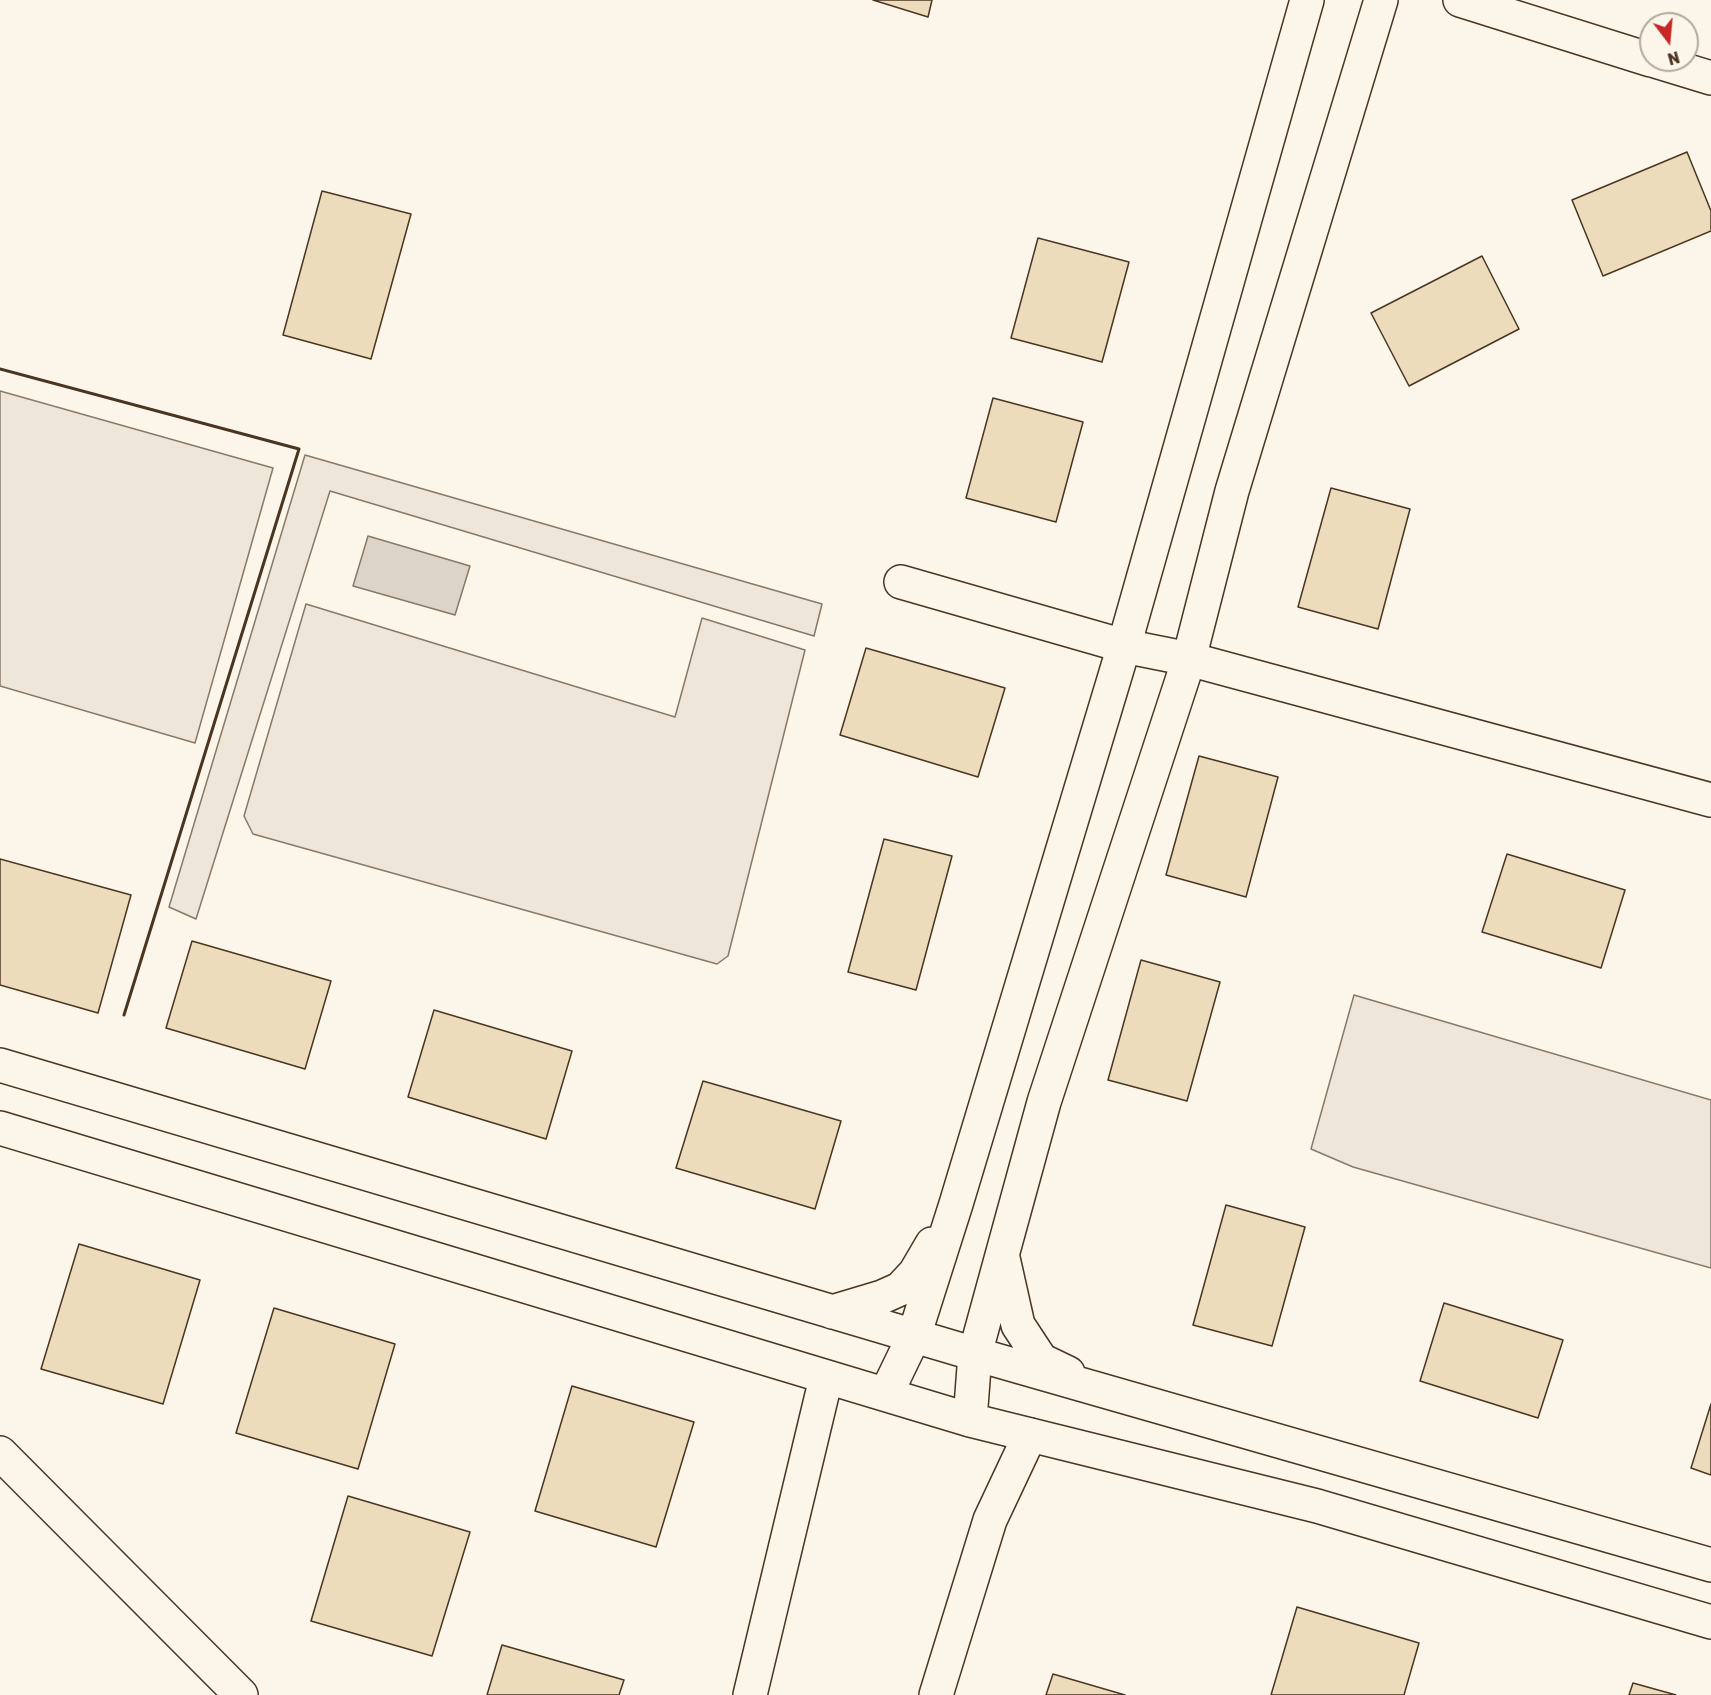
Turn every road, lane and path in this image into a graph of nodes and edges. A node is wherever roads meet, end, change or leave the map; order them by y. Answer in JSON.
{"nodes":[{"id":1,"x":1307,"y":0,"type":"edge"},
{"id":2,"x":1381,"y":0,"type":"edge"},
{"id":3,"x":1460,"y":0,"type":"edge"},
{"id":4,"x":1639,"y":56,"type":"edge"},
{"id":5,"x":1691,"y":72,"type":"edge"},
{"id":6,"x":1711,"y":78,"type":"edge"},
{"id":7,"x":901,"y":582,"type":"dead end"},
{"id":8,"x":1124,"y":646,"type":"junction"},
{"id":9,"x":1189,"y":659,"type":"junction"},
{"id":10,"x":1711,"y":800,"type":"edge"},
{"id":11,"x":0,"y":1065,"type":"edge"},
{"id":12,"x":0,"y":1128,"type":"edge"},
{"id":13,"x":956,"y":1204,"type":"junction"},
{"id":14,"x":1002,"y":1256,"type":"junction"},
{"id":15,"x":832,"y":1312,"type":"junction"},
{"id":16,"x":914,"y":1336,"type":"junction"},
{"id":17,"x":975,"y":1354,"type":"junction"},
{"id":18,"x":826,"y":1378,"type":"junction"},
{"id":19,"x":1108,"y":1392,"type":"junction"},
{"id":20,"x":886,"y":1394,"type":"junction"},
{"id":21,"x":970,"y":1420,"type":"junction"},
{"id":22,"x":1030,"y":1435,"type":"junction"},
{"id":23,"x":0,"y":1453,"type":"edge"},
{"id":24,"x":1711,"y":1565,"type":"edge"},
{"id":25,"x":1711,"y":1622,"type":"edge"},
{"id":26,"x":241,"y":1695,"type":"edge"},
{"id":27,"x":750,"y":1695,"type":"edge"},
{"id":28,"x":936,"y":1695,"type":"edge"}],
"edges":[{"from":1,"to":8,"type":"main road"},
{"from":2,"to":9,"type":"main road"},
{"from":3,"to":4,"type":"main road"},
{"from":5,"to":6,"type":"main road"},
{"from":7,"to":8,"type":"main road"},
{"from":8,"to":9,"type":"main road"},
{"from":8,"to":13,"type":"main road"},
{"from":9,"to":10,"type":"main road"},
{"from":9,"to":14,"type":"main road"},
{"from":11,"to":15,"type":"main road"},
{"from":12,"to":18,"type":"main road"},
{"from":13,"to":15,"type":"main road"},
{"from":13,"to":16,"type":"main road"},
{"from":14,"to":17,"type":"main road"},
{"from":14,"to":19,"type":"main road"},
{"from":15,"to":16,"type":"main road"},
{"from":16,"to":17,"type":"main road"},
{"from":16,"to":20,"type":"main road"},
{"from":17,"to":19,"type":"main road"},
{"from":17,"to":21,"type":"main road"},
{"from":18,"to":20,"type":"main road"},
{"from":18,"to":27,"type":"main road"},
{"from":19,"to":24,"type":"main road"},
{"from":20,"to":21,"type":"main road"},
{"from":21,"to":22,"type":"main road"},
{"from":22,"to":25,"type":"main road"},
{"from":22,"to":28,"type":"main road"},
{"from":23,"to":26,"type":"main road"}]}
